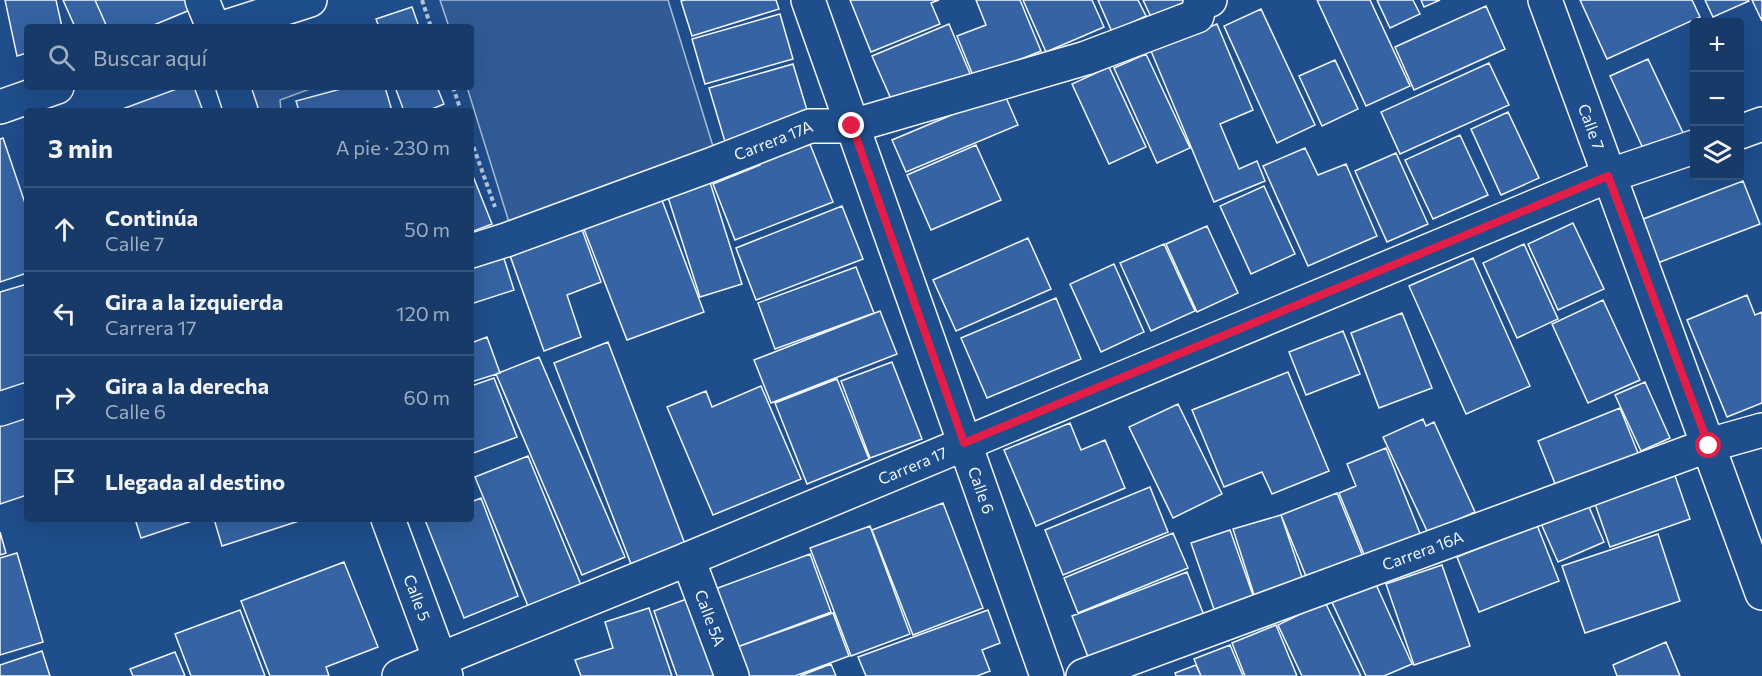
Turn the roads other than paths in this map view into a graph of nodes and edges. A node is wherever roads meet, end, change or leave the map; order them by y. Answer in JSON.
{"nodes":[{"id":1,"x":202,"y":0,"type":"edge"},
{"id":2,"x":310,"y":0,"type":"edge"},
{"id":3,"x":808,"y":0,"type":"edge"},
{"id":4,"x":1210,"y":0,"type":"edge"},
{"id":5,"x":1545,"y":0,"type":"edge"},
{"id":6,"x":212,"y":24,"type":"edge"},
{"id":7,"x":235,"y":24,"type":"edge"},
{"id":8,"x":48,"y":90,"type":"edge"},
{"id":9,"x":234,"y":90,"type":"edge"},
{"id":10,"x":0,"y":107,"type":"edge"},
{"id":11,"x":240,"y":108,"type":"edge"},
{"id":12,"x":1762,"y":124,"type":"edge"},
{"id":13,"x":852,"y":126,"type":"junction"},
{"id":14,"x":1744,"y":131,"type":"edge"},
{"id":15,"x":1690,"y":149,"type":"edge"},
{"id":16,"x":1608,"y":176,"type":"junction"},
{"id":17,"x":474,"y":250,"type":"edge"},
{"id":18,"x":24,"y":401,"type":"edge"},
{"id":19,"x":0,"y":409,"type":"edge"},
{"id":20,"x":1762,"y":430,"type":"edge"},
{"id":21,"x":964,"y":443,"type":"junction"},
{"id":22,"x":1709,"y":446,"type":"junction"},
{"id":23,"x":389,"y":522,"type":"edge"},
{"id":24,"x":688,"y":559,"type":"junction"},
{"id":25,"x":1762,"y":593,"type":"edge"},
{"id":26,"x":444,"y":667,"type":"edge"},
{"id":27,"x":399,"y":676,"type":"edge"},
{"id":28,"x":732,"y":676,"type":"edge"},
{"id":29,"x":1047,"y":676,"type":"edge"},
{"id":30,"x":1083,"y":676,"type":"edge"}],
"edges":[{"from":1,"to":6,"type":"street"},
{"from":2,"to":7,"type":"street"},
{"from":3,"to":13,"type":"street","name":"Calle 6"},
{"from":4,"to":13,"type":"street","name":"Carrera 17A"},
{"from":5,"to":16,"type":"street","name":"Calle 7"},
{"from":8,"to":10,"type":"street"},
{"from":9,"to":11,"type":"street"},
{"from":12,"to":14,"type":"street"},
{"from":13,"to":17,"type":"street","name":"Carrera 17A"},
{"from":13,"to":21,"type":"street","name":"Calle 6"},
{"from":15,"to":16,"type":"street","name":"Carrera 17"},
{"from":16,"to":21,"type":"street","name":"Carrera 17"},
{"from":16,"to":22,"type":"street","name":"Calle 7"},
{"from":18,"to":19,"type":"street"},
{"from":20,"to":22,"type":"street","name":"Carrera 16A"},
{"from":21,"to":24,"type":"street","name":"Carrera 17"},
{"from":21,"to":29,"type":"street","name":"Calle 6"},
{"from":22,"to":25,"type":"street","name":"Calle 7"},
{"from":22,"to":30,"type":"street","name":"Carrera 16A"},
{"from":23,"to":26,"type":"street","name":"Calle 5"},
{"from":24,"to":26,"type":"street","name":"Carrera 17"},
{"from":24,"to":28,"type":"street","name":"Calle 5A"},
{"from":26,"to":27,"type":"street","name":"Carrera 17"}]}
